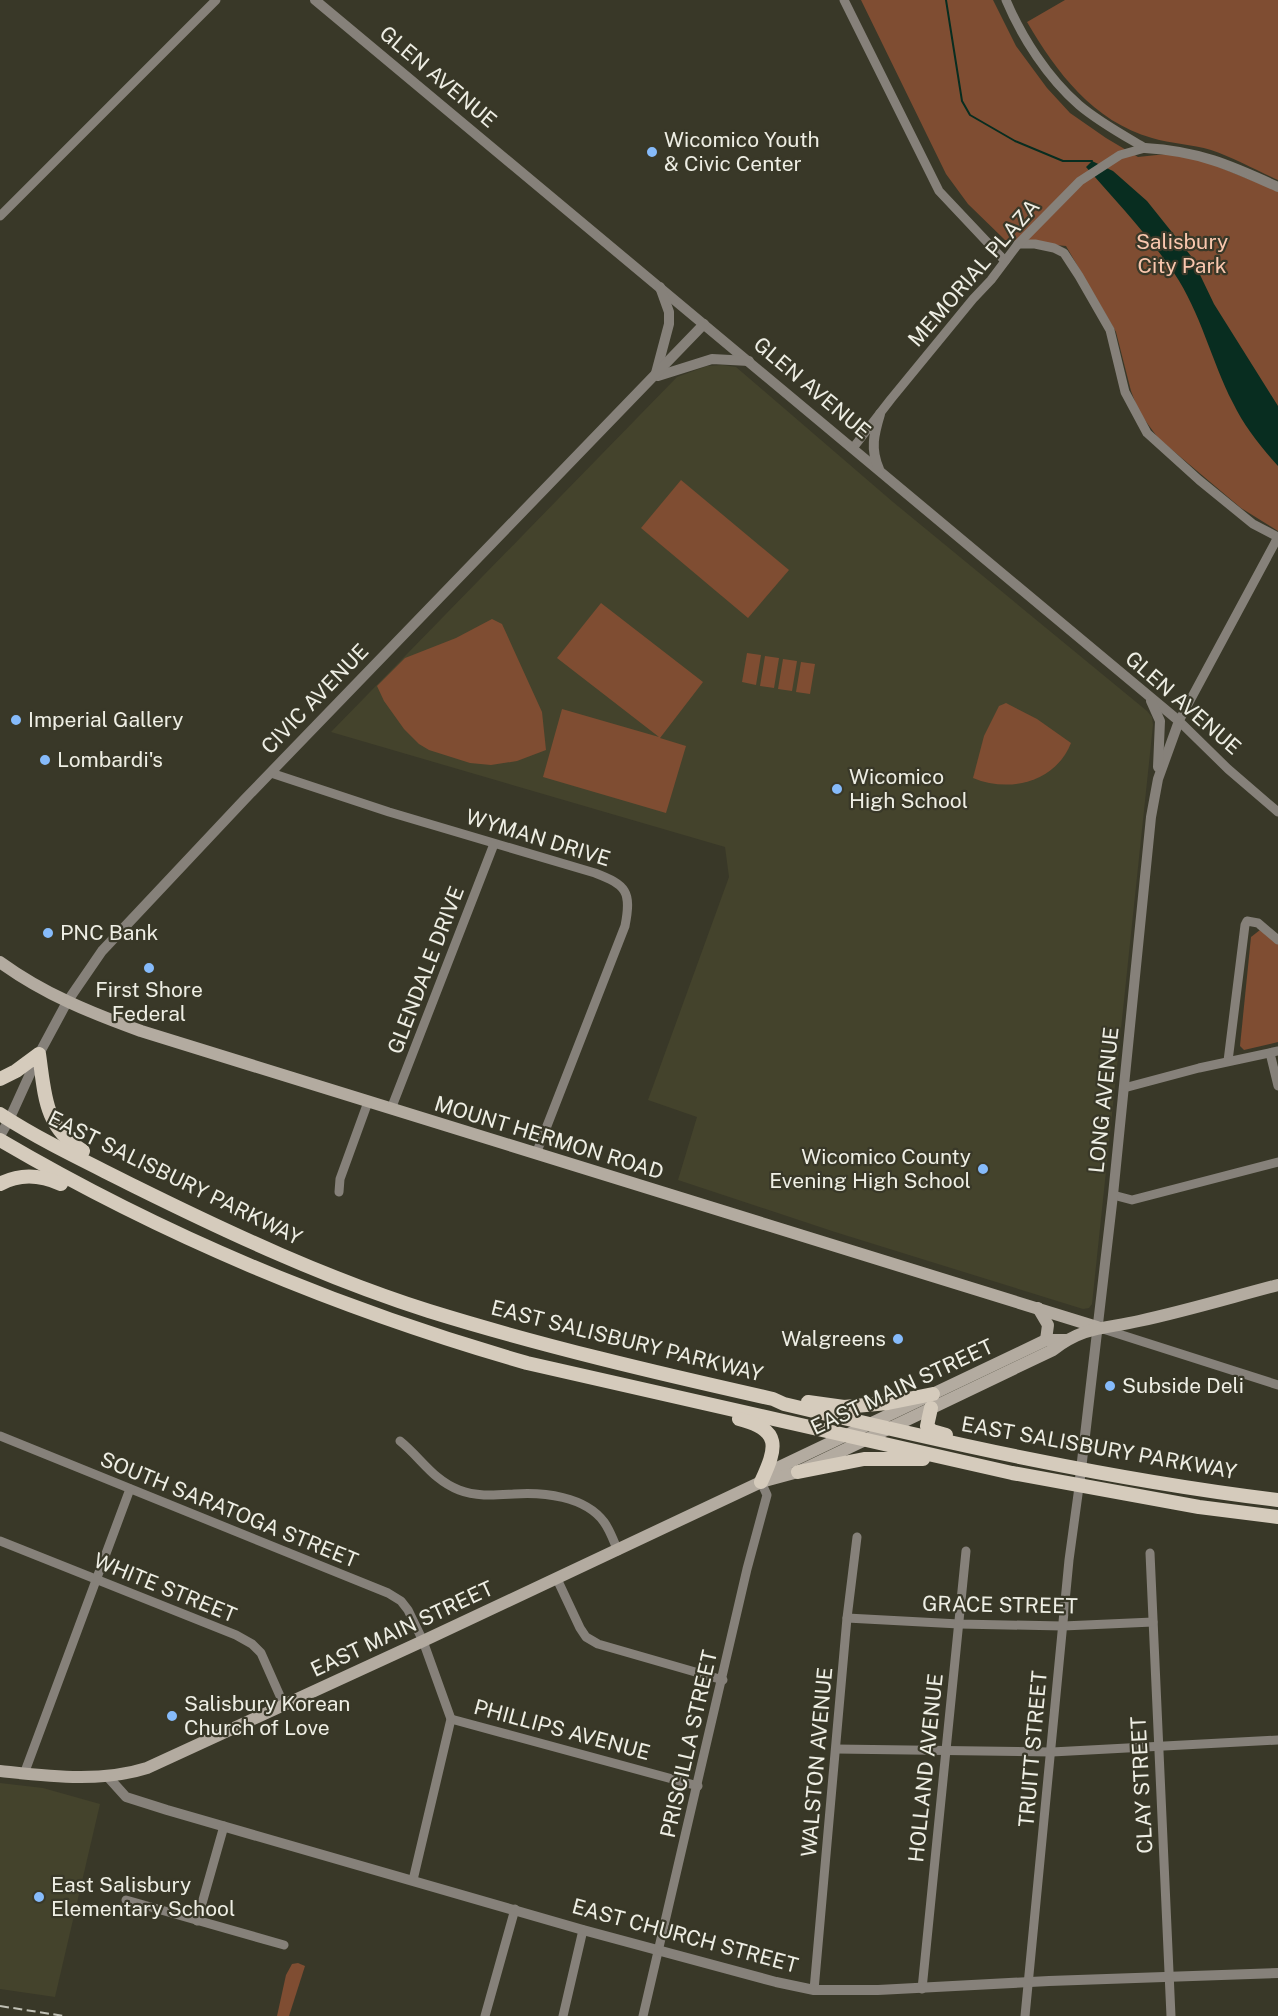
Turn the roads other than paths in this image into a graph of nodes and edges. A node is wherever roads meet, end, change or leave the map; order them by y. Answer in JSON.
{"nodes":[{"id":1,"x":216,"y":0,"type":"edge"},
{"id":2,"x":315,"y":0,"type":"edge"},
{"id":3,"x":844,"y":0,"type":"edge"},
{"id":4,"x":1005,"y":0,"type":"edge"},
{"id":5,"x":1145,"y":148,"type":"junction"},
{"id":6,"x":1278,"y":188,"type":"edge"},
{"id":7,"x":0,"y":216,"type":"edge"},
{"id":8,"x":1018,"y":244,"type":"junction"},
{"id":9,"x":1005,"y":261,"type":"junction"},
{"id":10,"x":660,"y":286,"type":"junction"},
{"id":11,"x":704,"y":324,"type":"junction"},
{"id":12,"x":749,"y":361,"type":"junction"},
{"id":13,"x":655,"y":377,"type":"junction"},
{"id":14,"x":880,"y":414,"type":"junction"},
{"id":15,"x":853,"y":448,"type":"junction"},
{"id":16,"x":882,"y":474,"type":"junction"},
{"id":17,"x":1278,"y":537,"type":"edge"},
{"id":18,"x":1148,"y":696,"type":"junction"},
{"id":19,"x":1179,"y":721,"type":"junction"},
{"id":20,"x":271,"y":773,"type":"junction"},
{"id":21,"x":1158,"y":779,"type":"junction"},
{"id":22,"x":1278,"y":812,"type":"edge"},
{"id":23,"x":494,"y":844,"type":"junction"},
{"id":24,"x":1278,"y":940,"type":"edge"},
{"id":25,"x":0,"y":962,"type":"edge"},
{"id":26,"x":67,"y":1002,"type":"junction"},
{"id":27,"x":1274,"y":1052,"type":"edge"},
{"id":28,"x":39,"y":1054,"type":"junction"},
{"id":29,"x":1228,"y":1061,"type":"junction"},
{"id":30,"x":0,"y":1079,"type":"edge"},
{"id":31,"x":1278,"y":1086,"type":"edge"},
{"id":32,"x":1124,"y":1088,"type":"junction"},
{"id":33,"x":368,"y":1102,"type":"junction"},
{"id":34,"x":391,"y":1109,"type":"junction"},
{"id":35,"x":5,"y":1117,"type":"edge"},
{"id":36,"x":0,"y":1138,"type":"edge"},
{"id":37,"x":536,"y":1154,"type":"junction"},
{"id":38,"x":1278,"y":1162,"type":"edge"},
{"id":39,"x":0,"y":1184,"type":"edge"},
{"id":40,"x":339,"y":1192,"type":"dead end"},
{"id":41,"x":1113,"y":1195,"type":"junction"},
{"id":42,"x":129,"y":1211,"type":"junction"},
{"id":43,"x":188,"y":1213,"type":"junction"},
{"id":44,"x":1278,"y":1285,"type":"edge"},
{"id":45,"x":1038,"y":1308,"type":"junction"},
{"id":46,"x":1097,"y":1327,"type":"junction"},
{"id":47,"x":1046,"y":1340,"type":"junction"},
{"id":48,"x":1066,"y":1340,"type":"junction"},
{"id":49,"x":1278,"y":1385,"type":"edge"},
{"id":50,"x":678,"y":1396,"type":"junction"},
{"id":51,"x":773,"y":1399,"type":"junction"},
{"id":52,"x":932,"y":1401,"type":"junction"},
{"id":53,"x":871,"y":1425,"type":"junction"},
{"id":54,"x":890,"y":1429,"type":"junction"},
{"id":55,"x":849,"y":1435,"type":"junction"},
{"id":56,"x":0,"y":1436,"type":"edge"},
{"id":57,"x":865,"y":1439,"type":"junction"},
{"id":58,"x":400,"y":1440,"type":"dead end"},
{"id":59,"x":981,"y":1450,"type":"junction"},
{"id":60,"x":946,"y":1459,"type":"junction"},
{"id":61,"x":1081,"y":1470,"type":"junction"},
{"id":62,"x":798,"y":1472,"type":"junction"},
{"id":63,"x":761,"y":1482,"type":"junction"},
{"id":64,"x":1079,"y":1487,"type":"junction"},
{"id":65,"x":130,"y":1489,"type":"junction"},
{"id":66,"x":1278,"y":1500,"type":"edge"},
{"id":67,"x":1278,"y":1517,"type":"edge"},
{"id":68,"x":857,"y":1537,"type":"dead end"},
{"id":69,"x":0,"y":1540,"type":"edge"},
{"id":70,"x":618,"y":1551,"type":"junction"},
{"id":71,"x":966,"y":1551,"type":"dead end"},
{"id":72,"x":1150,"y":1553,"type":"dead end"},
{"id":73,"x":96,"y":1579,"type":"junction"},
{"id":74,"x":557,"y":1579,"type":"junction"},
{"id":75,"x":847,"y":1618,"type":"junction"},
{"id":76,"x":1153,"y":1622,"type":"junction"},
{"id":77,"x":959,"y":1624,"type":"junction"},
{"id":78,"x":1063,"y":1626,"type":"junction"},
{"id":79,"x":423,"y":1641,"type":"junction"},
{"id":80,"x":723,"y":1680,"type":"junction"},
{"id":81,"x":284,"y":1705,"type":"junction"},
{"id":82,"x":451,"y":1719,"type":"junction"},
{"id":83,"x":1278,"y":1740,"type":"edge"},
{"id":84,"x":1158,"y":1748,"type":"junction"},
{"id":85,"x":836,"y":1749,"type":"junction"},
{"id":86,"x":945,"y":1750,"type":"junction"},
{"id":87,"x":1052,"y":1752,"type":"junction"},
{"id":88,"x":0,"y":1771,"type":"edge"},
{"id":89,"x":24,"y":1774,"type":"junction"},
{"id":90,"x":108,"y":1777,"type":"junction"},
{"id":91,"x":698,"y":1785,"type":"junction"},
{"id":92,"x":224,"y":1826,"type":"junction"},
{"id":93,"x":412,"y":1880,"type":"junction"},
{"id":94,"x":126,"y":1900,"type":"dead end"},
{"id":95,"x":515,"y":1909,"type":"junction"},
{"id":96,"x":197,"y":1921,"type":"junction"},
{"id":97,"x":583,"y":1930,"type":"junction"},
{"id":98,"x":285,"y":1945,"type":"dead end"},
{"id":99,"x":659,"y":1949,"type":"junction"},
{"id":100,"x":1278,"y":1973,"type":"edge"},
{"id":101,"x":1170,"y":1977,"type":"junction"},
{"id":102,"x":1028,"y":1983,"type":"junction"},
{"id":103,"x":922,"y":1989,"type":"junction"},
{"id":104,"x":814,"y":1990,"type":"junction"},
{"id":105,"x":485,"y":2016,"type":"edge"},
{"id":106,"x":564,"y":2016,"type":"edge"},
{"id":107,"x":643,"y":2016,"type":"edge"},
{"id":108,"x":1025,"y":2016,"type":"edge"},
{"id":109,"x":1171,"y":2016,"type":"edge"}],
"edges":[{"from":1,"to":7,"type":"street"},
{"from":2,"to":10,"type":"street","name":"GLEN AVENUE"},
{"from":3,"to":9,"type":"street"},
{"from":4,"to":5,"type":"street"},
{"from":5,"to":6,"type":"street"},
{"from":5,"to":8,"type":"street","name":"MEMORIAL PLAZA"},
{"from":8,"to":9,"type":"street","name":"MEMORIAL PLAZA"},
{"from":8,"to":17,"type":"street"},
{"from":9,"to":14,"type":"street","name":"MEMORIAL PLAZA"},
{"from":10,"to":11,"type":"street","name":"GLEN AVENUE"},
{"from":10,"to":13,"type":"street"},
{"from":11,"to":12,"type":"street","name":"GLEN AVENUE"},
{"from":11,"to":13,"type":"street","name":"CIVIC AVENUE"},
{"from":12,"to":13,"type":"street"},
{"from":12,"to":15,"type":"street","name":"GLEN AVENUE"},
{"from":13,"to":20,"type":"street","name":"CIVIC AVENUE"},
{"from":14,"to":15,"type":"street","name":"MEMORIAL PLAZA"},
{"from":14,"to":16,"type":"street"},
{"from":15,"to":16,"type":"street","name":"GLEN AVENUE"},
{"from":16,"to":18,"type":"street","name":"GLEN AVENUE"},
{"from":17,"to":19,"type":"street"},
{"from":18,"to":19,"type":"street","name":"GLEN AVENUE"},
{"from":18,"to":21,"type":"street"},
{"from":19,"to":21,"type":"street","name":"LONG AVENUE"},
{"from":19,"to":22,"type":"street","name":"GLEN AVENUE"},
{"from":20,"to":23,"type":"street","name":"WYMAN DRIVE"},
{"from":20,"to":26,"type":"street","name":"CIVIC AVENUE"},
{"from":21,"to":32,"type":"street","name":"LONG AVENUE"},
{"from":23,"to":34,"type":"street","name":"GLENDALE DRIVE"},
{"from":23,"to":37,"type":"street","name":"WYMAN DRIVE"},
{"from":24,"to":29,"type":"street"},
{"from":25,"to":26,"type":"main road","name":"MOUNT HERMON ROAD"},
{"from":26,"to":28,"type":"street","name":"CIVIC AVENUE"},
{"from":26,"to":33,"type":"main road","name":"MOUNT HERMON ROAD"},
{"from":27,"to":29,"type":"street"},
{"from":27,"to":31,"type":"street"},
{"from":28,"to":30,"type":"main road"},
{"from":28,"to":35,"type":"street","name":"CIVIC AVENUE"},
{"from":28,"to":43,"type":"main road"},
{"from":29,"to":32,"type":"street"},
{"from":32,"to":41,"type":"street","name":"LONG AVENUE"},
{"from":33,"to":34,"type":"main road","name":"MOUNT HERMON ROAD"},
{"from":33,"to":40,"type":"street"},
{"from":34,"to":37,"type":"main road","name":"MOUNT HERMON ROAD"},
{"from":35,"to":36,"type":"street","name":"CIVIC AVENUE"},
{"from":35,"to":43,"type":"main road","name":"EAST SALISBURY PARKWAY"},
{"from":36,"to":42,"type":"main road","name":"EAST SALISBURY PARKWAY"},
{"from":37,"to":45,"type":"main road","name":"MOUNT HERMON ROAD"},
{"from":38,"to":41,"type":"street"},
{"from":39,"to":42,"type":"main road"},
{"from":41,"to":46,"type":"street","name":"LONG AVENUE"},
{"from":42,"to":50,"type":"main road","name":"EAST SALISBURY PARKWAY"},
{"from":43,"to":51,"type":"main road","name":"EAST SALISBURY PARKWAY"},
{"from":44,"to":46,"type":"main road","name":"EAST MAIN STREET"},
{"from":45,"to":46,"type":"main road","name":"MOUNT HERMON ROAD"},
{"from":45,"to":47,"type":"main road"},
{"from":46,"to":48,"type":"main road","name":"EAST MAIN STREET"},
{"from":46,"to":49,"type":"street"},
{"from":46,"to":61,"type":"street","name":"LONG AVENUE"},
{"from":47,"to":48,"type":"main road","name":"EAST MAIN STREET"},
{"from":47,"to":52,"type":"main road","name":"EAST MAIN STREET"},
{"from":48,"to":52,"type":"main road","name":"EAST MAIN STREET"},
{"from":50,"to":55,"type":"main road","name":"EAST SALISBURY PARKWAY"},
{"from":50,"to":63,"type":"main road"},
{"from":51,"to":52,"type":"main road"},
{"from":51,"to":53,"type":"main road","name":"EAST SALISBURY PARKWAY"},
{"from":52,"to":53,"type":"main road","name":"EAST MAIN STREET"},
{"from":52,"to":54,"type":"main road","name":"EAST MAIN STREET"},
{"from":52,"to":59,"type":"main road"},
{"from":53,"to":54,"type":"main road","name":"EAST SALISBURY PARKWAY"},
{"from":53,"to":55,"type":"main road","name":"EAST MAIN STREET"},
{"from":54,"to":57,"type":"main road","name":"EAST MAIN STREET"},
{"from":54,"to":59,"type":"main road","name":"EAST SALISBURY PARKWAY"},
{"from":55,"to":57,"type":"main road","name":"EAST SALISBURY PARKWAY"},
{"from":55,"to":63,"type":"main road","name":"EAST MAIN STREET"},
{"from":56,"to":65,"type":"street","name":"SOUTH SARATOGA STREET"},
{"from":57,"to":60,"type":"main road","name":"EAST SALISBURY PARKWAY"},
{"from":57,"to":62,"type":"main road","name":"EAST MAIN STREET"},
{"from":58,"to":70,"type":"street"},
{"from":59,"to":61,"type":"main road","name":"EAST SALISBURY PARKWAY"},
{"from":60,"to":62,"type":"main road"},
{"from":60,"to":64,"type":"main road","name":"EAST SALISBURY PARKWAY"},
{"from":61,"to":64,"type":"street","name":"LONG AVENUE"},
{"from":61,"to":66,"type":"main road","name":"EAST SALISBURY PARKWAY"},
{"from":62,"to":63,"type":"main road","name":"EAST MAIN STREET"},
{"from":63,"to":70,"type":"main road","name":"EAST MAIN STREET"},
{"from":63,"to":80,"type":"street","name":"PRISCILLA STREET"},
{"from":64,"to":67,"type":"main road","name":"EAST SALISBURY PARKWAY"},
{"from":64,"to":78,"type":"street","name":"TRUITT STREET"},
{"from":65,"to":73,"type":"street"},
{"from":65,"to":79,"type":"street","name":"SOUTH SARATOGA STREET"},
{"from":68,"to":75,"type":"street","name":"WALSTON AVENUE"},
{"from":69,"to":73,"type":"street","name":"WHITE STREET"},
{"from":70,"to":74,"type":"main road","name":"EAST MAIN STREET"},
{"from":71,"to":77,"type":"street","name":"HOLLAND AVENUE"},
{"from":72,"to":76,"type":"street","name":"CLAY STREET"},
{"from":73,"to":81,"type":"street","name":"WHITE STREET"},
{"from":73,"to":89,"type":"street"},
{"from":74,"to":79,"type":"main road","name":"EAST MAIN STREET"},
{"from":74,"to":80,"type":"street"},
{"from":75,"to":77,"type":"street","name":"GRACE STREET"},
{"from":75,"to":85,"type":"street","name":"WALSTON AVENUE"},
{"from":76,"to":78,"type":"street","name":"GRACE STREET"},
{"from":76,"to":84,"type":"street","name":"CLAY STREET"},
{"from":77,"to":78,"type":"street","name":"GRACE STREET"},
{"from":77,"to":86,"type":"street","name":"HOLLAND AVENUE"},
{"from":78,"to":87,"type":"street","name":"TRUITT STREET"},
{"from":79,"to":81,"type":"main road","name":"EAST MAIN STREET"},
{"from":79,"to":82,"type":"street","name":"SOUTH SARATOGA STREET"},
{"from":80,"to":91,"type":"street","name":"PRISCILLA STREET"},
{"from":81,"to":90,"type":"main road","name":"EAST MAIN STREET"},
{"from":82,"to":91,"type":"street","name":"PHILLIPS AVENUE"},
{"from":82,"to":93,"type":"street"},
{"from":83,"to":84,"type":"street"},
{"from":84,"to":87,"type":"street"},
{"from":84,"to":101,"type":"street","name":"CLAY STREET"},
{"from":85,"to":86,"type":"street"},
{"from":85,"to":104,"type":"street","name":"WALSTON AVENUE"},
{"from":86,"to":87,"type":"street"},
{"from":86,"to":103,"type":"street","name":"HOLLAND AVENUE"},
{"from":87,"to":102,"type":"street","name":"TRUITT STREET"},
{"from":88,"to":89,"type":"main road","name":"EAST MAIN STREET"},
{"from":89,"to":90,"type":"main road","name":"EAST MAIN STREET"},
{"from":90,"to":92,"type":"street","name":"EAST CHURCH STREET"},
{"from":91,"to":99,"type":"street","name":"PRISCILLA STREET"},
{"from":92,"to":93,"type":"street","name":"EAST CHURCH STREET"},
{"from":92,"to":96,"type":"street"},
{"from":93,"to":95,"type":"street","name":"EAST CHURCH STREET"},
{"from":94,"to":96,"type":"street"},
{"from":95,"to":97,"type":"street","name":"EAST CHURCH STREET"},
{"from":95,"to":105,"type":"street"},
{"from":96,"to":98,"type":"street"},
{"from":97,"to":99,"type":"street","name":"EAST CHURCH STREET"},
{"from":97,"to":106,"type":"street"},
{"from":99,"to":104,"type":"street","name":"EAST CHURCH STREET"},
{"from":99,"to":107,"type":"street","name":"PRISCILLA STREET"},
{"from":100,"to":101,"type":"street","name":"EAST CHURCH STREET"},
{"from":101,"to":102,"type":"street","name":"EAST CHURCH STREET"},
{"from":101,"to":109,"type":"street","name":"CLAY STREET"},
{"from":102,"to":103,"type":"street","name":"EAST CHURCH STREET"},
{"from":102,"to":108,"type":"street","name":"TRUITT STREET"},
{"from":103,"to":104,"type":"street","name":"EAST CHURCH STREET"}]}
